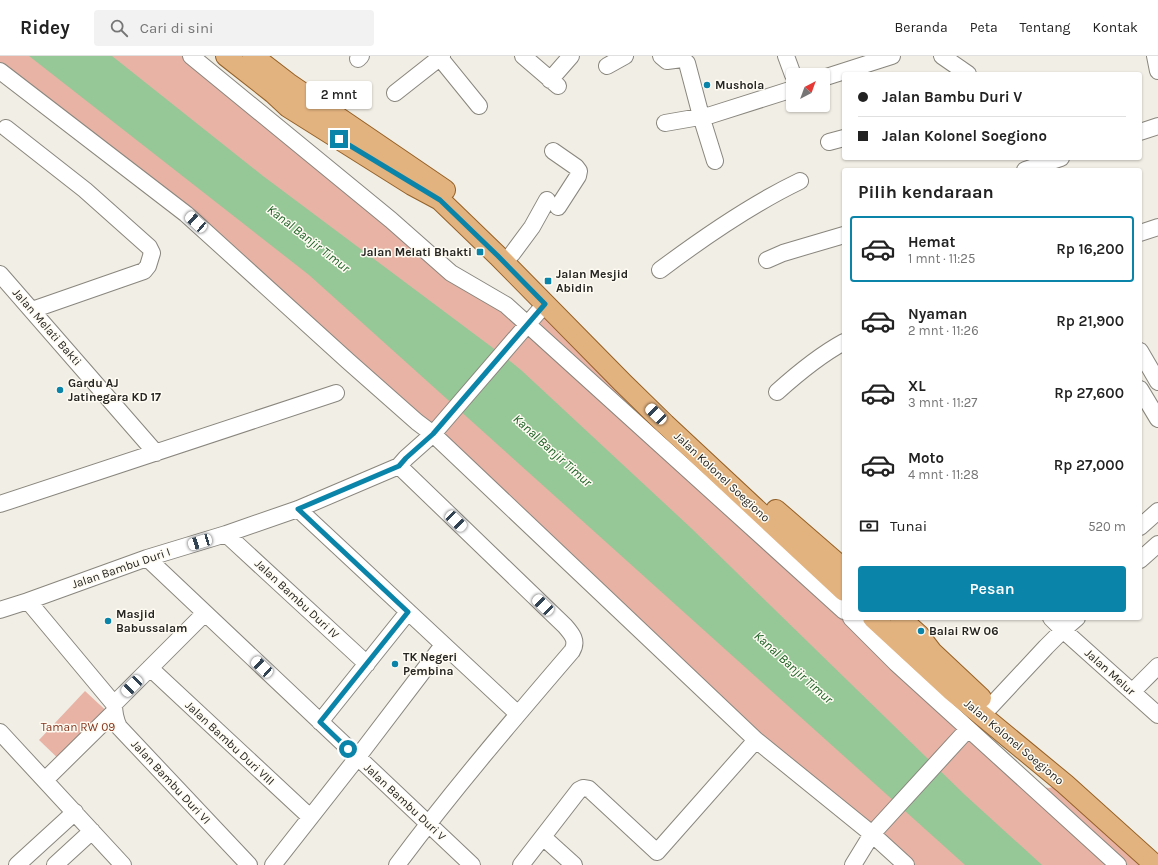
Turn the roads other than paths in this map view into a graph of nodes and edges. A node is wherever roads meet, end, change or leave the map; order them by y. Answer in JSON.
{"nodes":[{"id":1,"x":191,"y":56,"type":"edge"},
{"id":2,"x":216,"y":56,"type":"edge"},
{"id":3,"x":226,"y":56,"type":"edge"},
{"id":4,"x":253,"y":56,"type":"edge"},
{"id":5,"x":273,"y":56,"type":"edge"},
{"id":6,"x":523,"y":56,"type":"edge"},
{"id":7,"x":571,"y":56,"type":"edge"},
{"id":8,"x":625,"y":56,"type":"edge"},
{"id":9,"x":661,"y":56,"type":"edge"},
{"id":10,"x":786,"y":56,"type":"edge"},
{"id":11,"x":892,"y":56,"type":"edge"},
{"id":12,"x":942,"y":56,"type":"edge"},
{"id":13,"x":1155,"y":56,"type":"edge"},
{"id":14,"x":441,"y":57,"type":"edge"},
{"id":15,"x":607,"y":66,"type":"dead end"},
{"id":16,"x":790,"y":68,"type":"edge"},
{"id":17,"x":0,"y":71,"type":"edge"},
{"id":18,"x":1158,"y":71,"type":"edge"},
{"id":19,"x":965,"y":72,"type":"edge"},
{"id":20,"x":830,"y":76,"type":"edge"},
{"id":21,"x":280,"y":88,"type":"junction"},
{"id":22,"x":786,"y":91,"type":"edge"},
{"id":23,"x":395,"y":93,"type":"dead end"},
{"id":24,"x":479,"y":106,"type":"dead end"},
{"id":25,"x":288,"y":107,"type":"junction"},
{"id":26,"x":335,"y":115,"type":"junction"},
{"id":27,"x":701,"y":116,"type":"junction"},
{"id":28,"x":665,"y":123,"type":"dead end"},
{"id":29,"x":1158,"y":126,"type":"edge"},
{"id":30,"x":6,"y":128,"type":"dead end"},
{"id":31,"x":1142,"y":131,"type":"edge"},
{"id":32,"x":553,"y":151,"type":"dead end"},
{"id":33,"x":1054,"y":160,"type":"edge"},
{"id":34,"x":715,"y":161,"type":"dead end"},
{"id":35,"x":1032,"y":166,"type":"edge"},
{"id":36,"x":800,"y":180,"type":"dead end"},
{"id":37,"x":842,"y":236,"type":"edge"},
{"id":38,"x":512,"y":254,"type":"junction"},
{"id":39,"x":767,"y":260,"type":"dead end"},
{"id":40,"x":660,"y":270,"type":"dead end"},
{"id":41,"x":0,"y":274,"type":"edge"},
{"id":42,"x":545,"y":304,"type":"junction"},
{"id":43,"x":32,"y":310,"type":"junction"},
{"id":44,"x":526,"y":324,"type":"junction"},
{"id":45,"x":842,"y":343,"type":"edge"},
{"id":46,"x":1142,"y":354,"type":"edge"},
{"id":47,"x":1158,"y":382,"type":"edge"},
{"id":48,"x":777,"y":392,"type":"dead end"},
{"id":49,"x":336,"y":393,"type":"dead end"},
{"id":50,"x":1142,"y":394,"type":"edge"},
{"id":51,"x":1149,"y":413,"type":"edge"},
{"id":52,"x":431,"y":437,"type":"junction"},
{"id":53,"x":156,"y":453,"type":"junction"},
{"id":54,"x":403,"y":462,"type":"junction"},
{"id":55,"x":0,"y":504,"type":"edge"},
{"id":56,"x":298,"y":509,"type":"junction"},
{"id":57,"x":1158,"y":511,"type":"edge"},
{"id":58,"x":1142,"y":525,"type":"edge"},
{"id":59,"x":226,"y":534,"type":"junction"},
{"id":60,"x":1158,"y":544,"type":"edge"},
{"id":61,"x":147,"y":558,"type":"junction"},
{"id":62,"x":1142,"y":558,"type":"edge"},
{"id":63,"x":842,"y":567,"type":"edge"},
{"id":64,"x":842,"y":589,"type":"edge"},
{"id":65,"x":28,"y":601,"type":"junction"},
{"id":66,"x":842,"y":609,"type":"edge"},
{"id":67,"x":0,"y":610,"type":"edge"},
{"id":68,"x":408,"y":612,"type":"junction"},
{"id":69,"x":205,"y":613,"type":"junction"},
{"id":70,"x":853,"y":620,"type":"edge"},
{"id":71,"x":875,"y":620,"type":"edge"},
{"id":72,"x":902,"y":620,"type":"edge"},
{"id":73,"x":1054,"y":621,"type":"edge"},
{"id":74,"x":443,"y":645,"type":"junction"},
{"id":75,"x":913,"y":655,"type":"junction"},
{"id":76,"x":367,"y":664,"type":"junction"},
{"id":77,"x":1158,"y":666,"type":"edge"},
{"id":78,"x":150,"y":668,"type":"junction"},
{"id":79,"x":1132,"y":692,"type":"junction"},
{"id":80,"x":929,"y":694,"type":"junction"},
{"id":81,"x":990,"y":707,"type":"junction"},
{"id":82,"x":114,"y":708,"type":"junction"},
{"id":83,"x":518,"y":714,"type":"junction"},
{"id":84,"x":1158,"y":715,"type":"edge"},
{"id":85,"x":320,"y":722,"type":"junction"},
{"id":86,"x":0,"y":732,"type":"edge"},
{"id":87,"x":964,"y":733,"type":"junction"},
{"id":88,"x":756,"y":740,"type":"junction"},
{"id":89,"x":357,"y":758,"type":"junction"},
{"id":90,"x":1023,"y":779,"type":"junction"},
{"id":91,"x":45,"y":780,"type":"junction"},
{"id":92,"x":1065,"y":784,"type":"junction"},
{"id":93,"x":75,"y":812,"type":"junction"},
{"id":94,"x":310,"y":817,"type":"junction"},
{"id":95,"x":428,"y":824,"type":"junction"},
{"id":96,"x":92,"y":831,"type":"junction"},
{"id":97,"x":872,"y":834,"type":"junction"},
{"id":98,"x":543,"y":837,"type":"junction"},
{"id":99,"x":1158,"y":854,"type":"edge"},
{"id":100,"x":659,"y":859,"type":"edge"},
{"id":101,"x":17,"y":865,"type":"edge"},
{"id":102,"x":55,"y":865,"type":"edge"},
{"id":103,"x":123,"y":865,"type":"edge"},
{"id":104,"x":249,"y":865,"type":"edge"},
{"id":105,"x":273,"y":865,"type":"edge"},
{"id":106,"x":397,"y":865,"type":"edge"},
{"id":107,"x":472,"y":865,"type":"edge"},
{"id":108,"x":522,"y":865,"type":"edge"},
{"id":109,"x":574,"y":865,"type":"edge"},
{"id":110,"x":852,"y":865,"type":"edge"},
{"id":111,"x":906,"y":865,"type":"edge"},
{"id":112,"x":1118,"y":865,"type":"edge"},
{"id":113,"x":1155,"y":865,"type":"edge"}],
"edges":[{"from":1,"to":44,"type":"street"},
{"from":2,"to":25,"type":"main road","name":"Jalan Kolonel Soegiono"},
{"from":3,"to":21,"type":"main road"},
{"from":4,"to":21,"type":"main road"},
{"from":5,"to":26,"type":"main road","name":"Jalan Kolonel Soegiono"},
{"from":6,"to":7,"type":"street"},
{"from":8,"to":15,"type":"street"},
{"from":9,"to":27,"type":"street"},
{"from":10,"to":16,"type":"street"},
{"from":11,"to":20,"type":"street"},
{"from":12,"to":19,"type":"street"},
{"from":13,"to":18,"type":"street"},
{"from":14,"to":23,"type":"street"},
{"from":14,"to":24,"type":"street"},
{"from":17,"to":52,"type":"street"},
{"from":21,"to":25,"type":"main road","name":"Jalan Kolonel Soegiono"},
{"from":21,"to":26,"type":"main road","name":"Jalan Kolonel Soegiono"},
{"from":22,"to":27,"type":"street"},
{"from":25,"to":42,"type":"main road","name":"Jalan Kolonel Soegiono"},
{"from":26,"to":38,"type":"main road","name":"Jalan Kolonel Soegiono"},
{"from":27,"to":28,"type":"street"},
{"from":27,"to":34,"type":"street"},
{"from":29,"to":31,"type":"street"},
{"from":30,"to":43,"type":"street"},
{"from":32,"to":38,"type":"street"},
{"from":33,"to":35,"type":"street"},
{"from":36,"to":40,"type":"street"},
{"from":37,"to":39,"type":"street"},
{"from":38,"to":63,"type":"main road","name":"Jalan Kolonel Soegiono"},
{"from":41,"to":43,"type":"street","name":"Jalan Melati Bakti"},
{"from":42,"to":44,"type":"street"},
{"from":42,"to":64,"type":"main road","name":"Jalan Kolonel Soegiono"},
{"from":43,"to":53,"type":"street","name":"Jalan Melati Bakti"},
{"from":44,"to":52,"type":"street"},
{"from":44,"to":66,"type":"street"},
{"from":45,"to":48,"type":"street"},
{"from":46,"to":47,"type":"street"},
{"from":49,"to":53,"type":"street"},
{"from":50,"to":51,"type":"street"},
{"from":52,"to":54,"type":"street","name":"Jalan Bambu Duri I"},
{"from":52,"to":88,"type":"street"},
{"from":53,"to":55,"type":"street"},
{"from":54,"to":56,"type":"street","name":"Jalan Bambu Duri I"},
{"from":54,"to":83,"type":"street"},
{"from":56,"to":59,"type":"street","name":"Jalan Bambu Duri I"},
{"from":56,"to":68,"type":"street"},
{"from":57,"to":58,"type":"street"},
{"from":59,"to":61,"type":"street","name":"Jalan Bambu Duri I"},
{"from":59,"to":76,"type":"street","name":"Jalan Bambu Duri IV"},
{"from":60,"to":62,"type":"street"},
{"from":61,"to":65,"type":"street","name":"Jalan Bambu Duri I"},
{"from":61,"to":69,"type":"street","name":"Jalan Bambu Duri V"},
{"from":65,"to":67,"type":"street","name":"Jalan Bambu Duri I"},
{"from":65,"to":82,"type":"street","name":"Jalan Bambu Duri VI"},
{"from":68,"to":74,"type":"street"},
{"from":68,"to":76,"type":"street"},
{"from":69,"to":78,"type":"street"},
{"from":69,"to":85,"type":"street","name":"Jalan Bambu Duri V"},
{"from":70,"to":80,"type":"street"},
{"from":71,"to":75,"type":"main road","name":"Jalan Kolonel Soegiono"},
{"from":72,"to":81,"type":"main road","name":"Jalan Kolonel Soegiono"},
{"from":73,"to":79,"type":"street","name":"Jalan Melur"},
{"from":73,"to":81,"type":"street"},
{"from":74,"to":83,"type":"street"},
{"from":74,"to":89,"type":"street"},
{"from":75,"to":80,"type":"street"},
{"from":75,"to":92,"type":"main road","name":"Jalan Kolonel Soegiono"},
{"from":76,"to":85,"type":"street"},
{"from":77,"to":79,"type":"street"},
{"from":78,"to":82,"type":"street"},
{"from":78,"to":94,"type":"street","name":"Jalan Bambu Duri VIII"},
{"from":79,"to":84,"type":"street","name":"Jalan Melur"},
{"from":80,"to":87,"type":"street"},
{"from":81,"to":99,"type":"main road","name":"Jalan Kolonel Soegiono"},
{"from":82,"to":91,"type":"street"},
{"from":82,"to":104,"type":"street","name":"Jalan Bambu Duri VI"},
{"from":83,"to":95,"type":"street"},
{"from":85,"to":89,"type":"street","name":"Jalan Bambu Duri V"},
{"from":86,"to":91,"type":"street"},
{"from":87,"to":90,"type":"street"},
{"from":87,"to":97,"type":"street"},
{"from":88,"to":97,"type":"street"},
{"from":88,"to":100,"type":"street"},
{"from":89,"to":94,"type":"street"},
{"from":89,"to":95,"type":"street","name":"Jalan Bambu Duri V"},
{"from":90,"to":92,"type":"street"},
{"from":90,"to":112,"type":"street"},
{"from":91,"to":93,"type":"street"},
{"from":92,"to":113,"type":"main road","name":"Jalan Kolonel Soegiono"},
{"from":93,"to":96,"type":"street"},
{"from":93,"to":101,"type":"street"},
{"from":94,"to":105,"type":"street"},
{"from":95,"to":106,"type":"street"},
{"from":95,"to":107,"type":"street","name":"Jalan Bambu Duri V"},
{"from":96,"to":102,"type":"street"},
{"from":96,"to":103,"type":"street"},
{"from":97,"to":110,"type":"street"},
{"from":97,"to":111,"type":"street"},
{"from":98,"to":100,"type":"street"},
{"from":98,"to":108,"type":"street"},
{"from":98,"to":109,"type":"street"}]}
